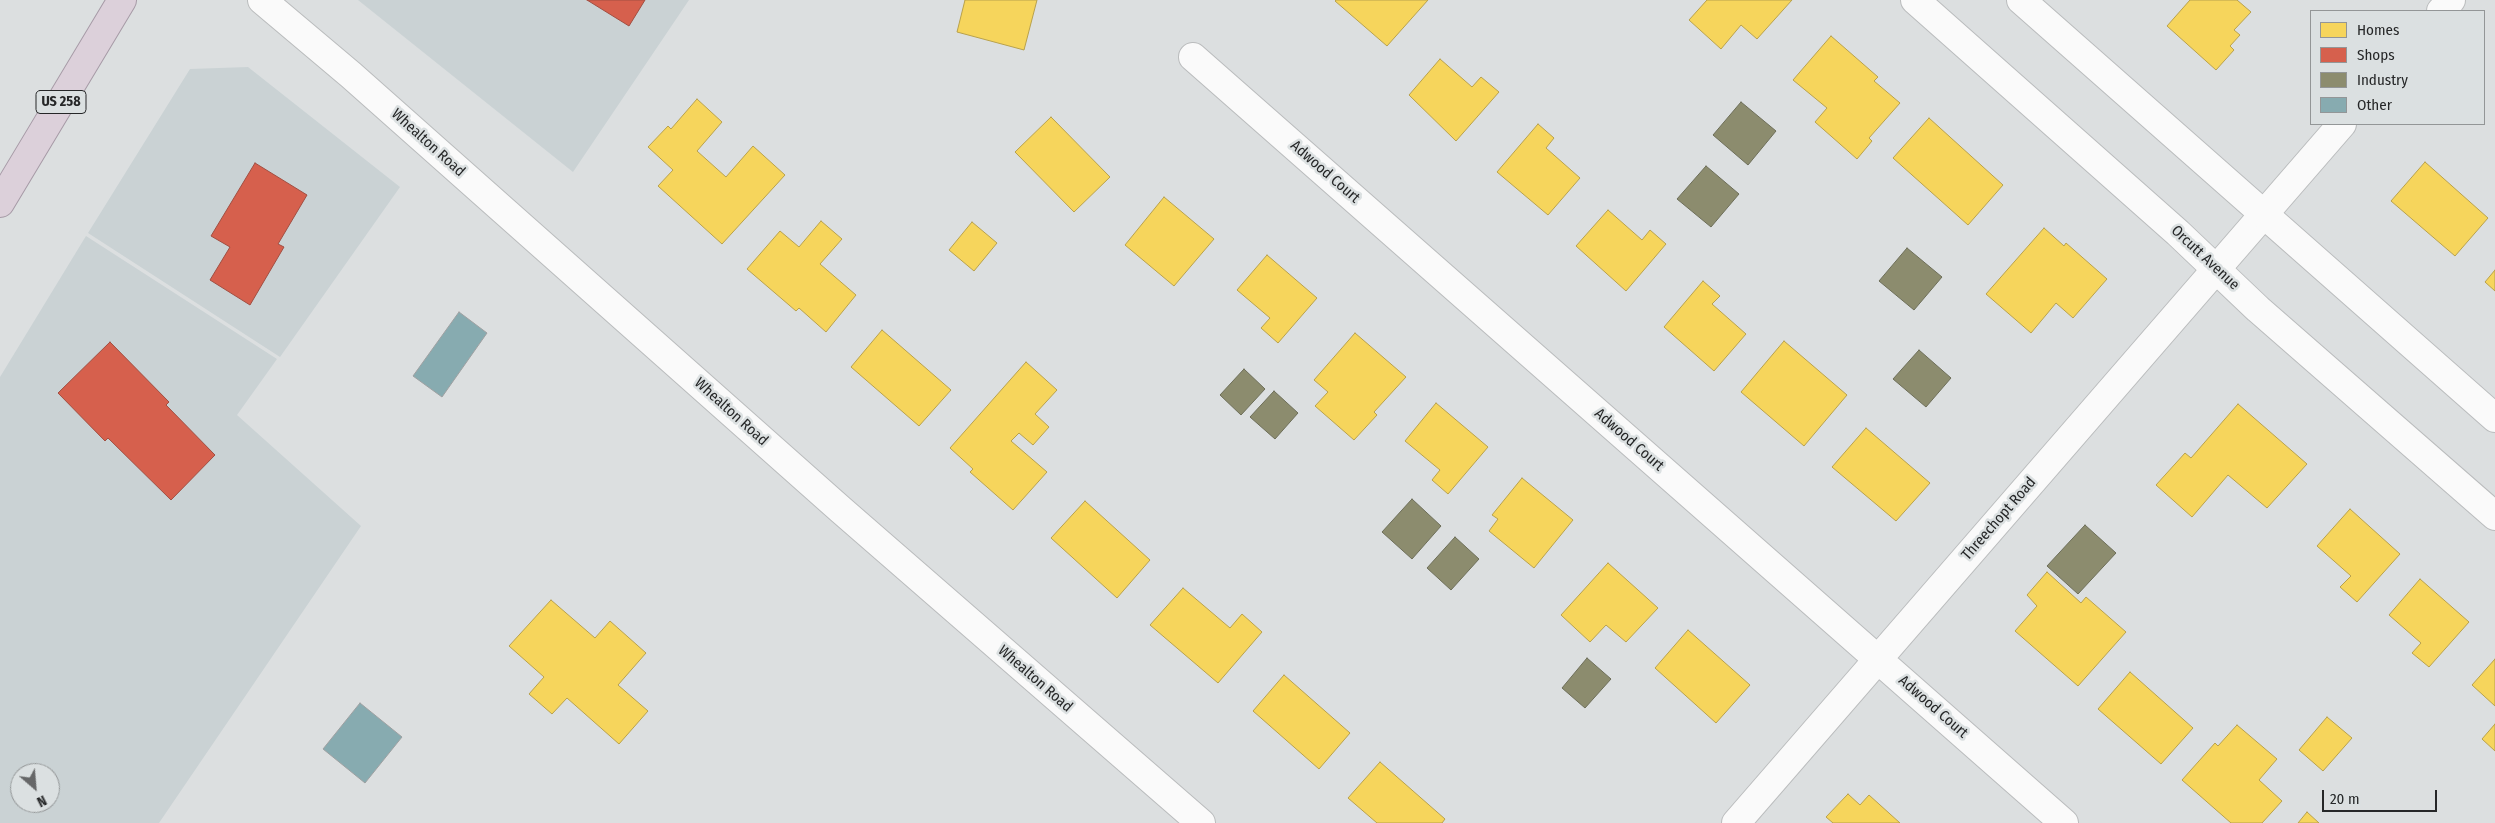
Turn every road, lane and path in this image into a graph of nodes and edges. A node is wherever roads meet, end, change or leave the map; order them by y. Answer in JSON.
{"nodes":[{"id":1,"x":122,"y":0,"type":"edge"},
{"id":2,"x":262,"y":0,"type":"edge"},
{"id":3,"x":1915,"y":0,"type":"edge"},
{"id":4,"x":2021,"y":0,"type":"edge"},
{"id":5,"x":2451,"y":0,"type":"edge"},
{"id":6,"x":2443,"y":10,"type":"edge"},
{"id":7,"x":1193,"y":57,"type":"dead end"},
{"id":8,"x":2341,"y":125,"type":"edge"},
{"id":9,"x":0,"y":203,"type":"edge"},
{"id":10,"x":2262,"y":214,"type":"junction"},
{"id":11,"x":2216,"y":268,"type":"junction"},
{"id":12,"x":2495,"y":418,"type":"edge"},
{"id":13,"x":2495,"y":516,"type":"edge"},
{"id":14,"x":1878,"y":659,"type":"junction"},
{"id":15,"x":1201,"y":823,"type":"edge"},
{"id":16,"x":1736,"y":823,"type":"edge"},
{"id":17,"x":2064,"y":823,"type":"edge"}],
"edges":[{"from":1,"to":9,"type":"highway","number":"US 258"},
{"from":2,"to":15,"type":"street","name":"Whealton Road"},
{"from":3,"to":11,"type":"street","name":"Orcutt Avenue"},
{"from":4,"to":10,"type":"street"},
{"from":5,"to":6,"type":"street"},
{"from":7,"to":14,"type":"street","name":"Adwood Court"},
{"from":8,"to":10,"type":"street","name":"Threechopt Road"},
{"from":10,"to":11,"type":"street","name":"Threechopt Road"},
{"from":10,"to":12,"type":"street"},
{"from":11,"to":13,"type":"street","name":"Orcutt Avenue"},
{"from":11,"to":14,"type":"street","name":"Threechopt Road"},
{"from":14,"to":16,"type":"street","name":"Threechopt Road"},
{"from":14,"to":17,"type":"street","name":"Adwood Court"}]}
